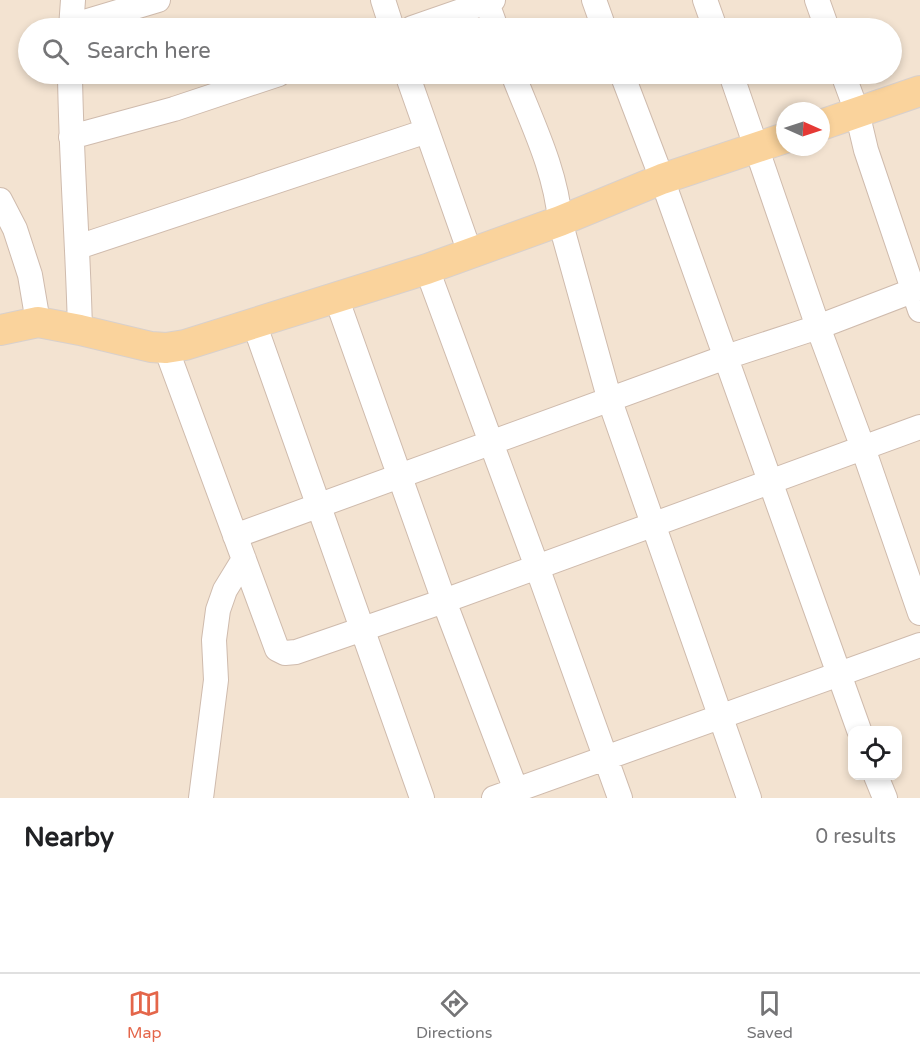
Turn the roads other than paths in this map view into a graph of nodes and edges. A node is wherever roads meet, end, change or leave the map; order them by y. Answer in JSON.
{"nodes":[{"id":1,"x":73,"y":0,"type":"edge"},
{"id":2,"x":158,"y":0,"type":"edge"},
{"id":3,"x":382,"y":0,"type":"edge"},
{"id":4,"x":594,"y":0,"type":"edge"},
{"id":5,"x":705,"y":0,"type":"edge"},
{"id":6,"x":817,"y":0,"type":"edge"},
{"id":7,"x":489,"y":1,"type":"edge"},
{"id":8,"x":72,"y":18,"type":"edge"},
{"id":9,"x":100,"y":18,"type":"edge"},
{"id":10,"x":388,"y":18,"type":"edge"},
{"id":11,"x":441,"y":18,"type":"edge"},
{"id":12,"x":493,"y":18,"type":"edge"},
{"id":13,"x":600,"y":18,"type":"edge"},
{"id":14,"x":711,"y":18,"type":"edge"},
{"id":15,"x":823,"y":18,"type":"edge"},
{"id":16,"x":70,"y":84,"type":"edge"},
{"id":17,"x":249,"y":84,"type":"edge"},
{"id":18,"x":411,"y":84,"type":"edge"},
{"id":19,"x":517,"y":84,"type":"edge"},
{"id":20,"x":626,"y":84,"type":"edge"},
{"id":21,"x":737,"y":84,"type":"edge"},
{"id":22,"x":847,"y":84,"type":"edge"},
{"id":23,"x":920,"y":91,"type":"edge"},
{"id":24,"x":857,"y":112,"type":"junction"},
{"id":25,"x":830,"y":122,"type":"edge"},
{"id":26,"x":427,"y":131,"type":"junction"},
{"id":27,"x":71,"y":138,"type":"junction"},
{"id":28,"x":772,"y":143,"type":"edge"},
{"id":29,"x":662,"y":179,"type":"junction"},
{"id":30,"x":0,"y":200,"type":"edge"},
{"id":31,"x":560,"y":221,"type":"junction"},
{"id":32,"x":78,"y":247,"type":"junction"},
{"id":33,"x":470,"y":253,"type":"junction"},
{"id":34,"x":427,"y":269,"type":"junction"},
{"id":35,"x":918,"y":296,"type":"edge"},
{"id":36,"x":336,"y":297,"type":"junction"},
{"id":37,"x":38,"y":322,"type":"junction"},
{"id":38,"x":254,"y":323,"type":"junction"},
{"id":39,"x":818,"y":327,"type":"junction"},
{"id":40,"x":0,"y":330,"type":"edge"},
{"id":41,"x":80,"y":330,"type":"junction"},
{"id":42,"x":166,"y":348,"type":"junction"},
{"id":43,"x":726,"y":357,"type":"junction"},
{"id":44,"x":610,"y":401,"type":"junction"},
{"id":45,"x":920,"y":427,"type":"edge"},
{"id":46,"x":490,"y":444,"type":"junction"},
{"id":47,"x":863,"y":448,"type":"junction"},
{"id":48,"x":399,"y":477,"type":"junction"},
{"id":49,"x":770,"y":482,"type":"junction"},
{"id":50,"x":317,"y":506,"type":"junction"},
{"id":51,"x":652,"y":524,"type":"junction"},
{"id":52,"x":235,"y":536,"type":"junction"},
{"id":53,"x":244,"y":559,"type":"junction"},
{"id":54,"x":537,"y":567,"type":"junction"},
{"id":55,"x":444,"y":601,"type":"junction"},
{"id":56,"x":920,"y":613,"type":"edge"},
{"id":57,"x":363,"y":629,"type":"junction"},
{"id":58,"x":920,"y":645,"type":"edge"},
{"id":59,"x":838,"y":674,"type":"junction"},
{"id":60,"x":720,"y":717,"type":"junction"},
{"id":61,"x":858,"y":726,"type":"edge"},
{"id":62,"x":606,"y":757,"type":"junction"},
{"id":63,"x":878,"y":780,"type":"edge"},
{"id":64,"x":518,"y":794,"type":"edge"},
{"id":65,"x":201,"y":798,"type":"edge"},
{"id":66,"x":422,"y":798,"type":"edge"},
{"id":67,"x":494,"y":798,"type":"edge"},
{"id":68,"x":620,"y":798,"type":"edge"},
{"id":69,"x":749,"y":798,"type":"edge"},
{"id":70,"x":885,"y":798,"type":"edge"}],
"edges":[{"from":1,"to":8,"type":"street"},
{"from":2,"to":9,"type":"street"},
{"from":3,"to":10,"type":"street"},
{"from":4,"to":13,"type":"street"},
{"from":5,"to":14,"type":"street"},
{"from":6,"to":15,"type":"street"},
{"from":7,"to":11,"type":"street"},
{"from":7,"to":12,"type":"street"},
{"from":16,"to":27,"type":"street"},
{"from":17,"to":27,"type":"street"},
{"from":18,"to":26,"type":"street"},
{"from":19,"to":31,"type":"street"},
{"from":20,"to":29,"type":"street"},
{"from":21,"to":28,"type":"street"},
{"from":22,"to":24,"type":"street"},
{"from":23,"to":24,"type":"main road"},
{"from":24,"to":25,"type":"main road"},
{"from":24,"to":35,"type":"street"},
{"from":26,"to":32,"type":"street"},
{"from":26,"to":33,"type":"street"},
{"from":27,"to":32,"type":"street"},
{"from":28,"to":29,"type":"main road"},
{"from":28,"to":39,"type":"street"},
{"from":29,"to":31,"type":"main road"},
{"from":29,"to":43,"type":"street"},
{"from":30,"to":37,"type":"street"},
{"from":31,"to":33,"type":"main road"},
{"from":31,"to":44,"type":"street"},
{"from":32,"to":41,"type":"street"},
{"from":33,"to":34,"type":"main road"},
{"from":34,"to":36,"type":"main road"},
{"from":34,"to":46,"type":"street"},
{"from":35,"to":39,"type":"street"},
{"from":36,"to":38,"type":"main road"},
{"from":36,"to":48,"type":"street"},
{"from":37,"to":40,"type":"main road"},
{"from":37,"to":41,"type":"main road"},
{"from":38,"to":42,"type":"main road"},
{"from":38,"to":50,"type":"street"},
{"from":39,"to":43,"type":"street"},
{"from":39,"to":47,"type":"street"},
{"from":41,"to":42,"type":"main road"},
{"from":42,"to":52,"type":"street"},
{"from":43,"to":44,"type":"street"},
{"from":43,"to":49,"type":"street"},
{"from":44,"to":46,"type":"street"},
{"from":44,"to":51,"type":"street"},
{"from":45,"to":47,"type":"street"},
{"from":46,"to":48,"type":"street"},
{"from":46,"to":54,"type":"street"},
{"from":47,"to":49,"type":"street"},
{"from":47,"to":56,"type":"street"},
{"from":48,"to":50,"type":"street"},
{"from":48,"to":55,"type":"street"},
{"from":49,"to":51,"type":"street"},
{"from":49,"to":59,"type":"street"},
{"from":50,"to":52,"type":"street"},
{"from":50,"to":57,"type":"street"},
{"from":51,"to":54,"type":"street"},
{"from":51,"to":60,"type":"street"},
{"from":52,"to":53,"type":"street"},
{"from":53,"to":57,"type":"street"},
{"from":53,"to":65,"type":"street"},
{"from":54,"to":55,"type":"street"},
{"from":54,"to":62,"type":"street"},
{"from":55,"to":57,"type":"street"},
{"from":55,"to":64,"type":"street"},
{"from":57,"to":66,"type":"street"},
{"from":58,"to":59,"type":"street"},
{"from":59,"to":60,"type":"street"},
{"from":59,"to":61,"type":"street"},
{"from":60,"to":62,"type":"street"},
{"from":60,"to":69,"type":"street"},
{"from":62,"to":64,"type":"street"},
{"from":62,"to":68,"type":"street"},
{"from":63,"to":70,"type":"street"},
{"from":64,"to":67,"type":"street"}]}
